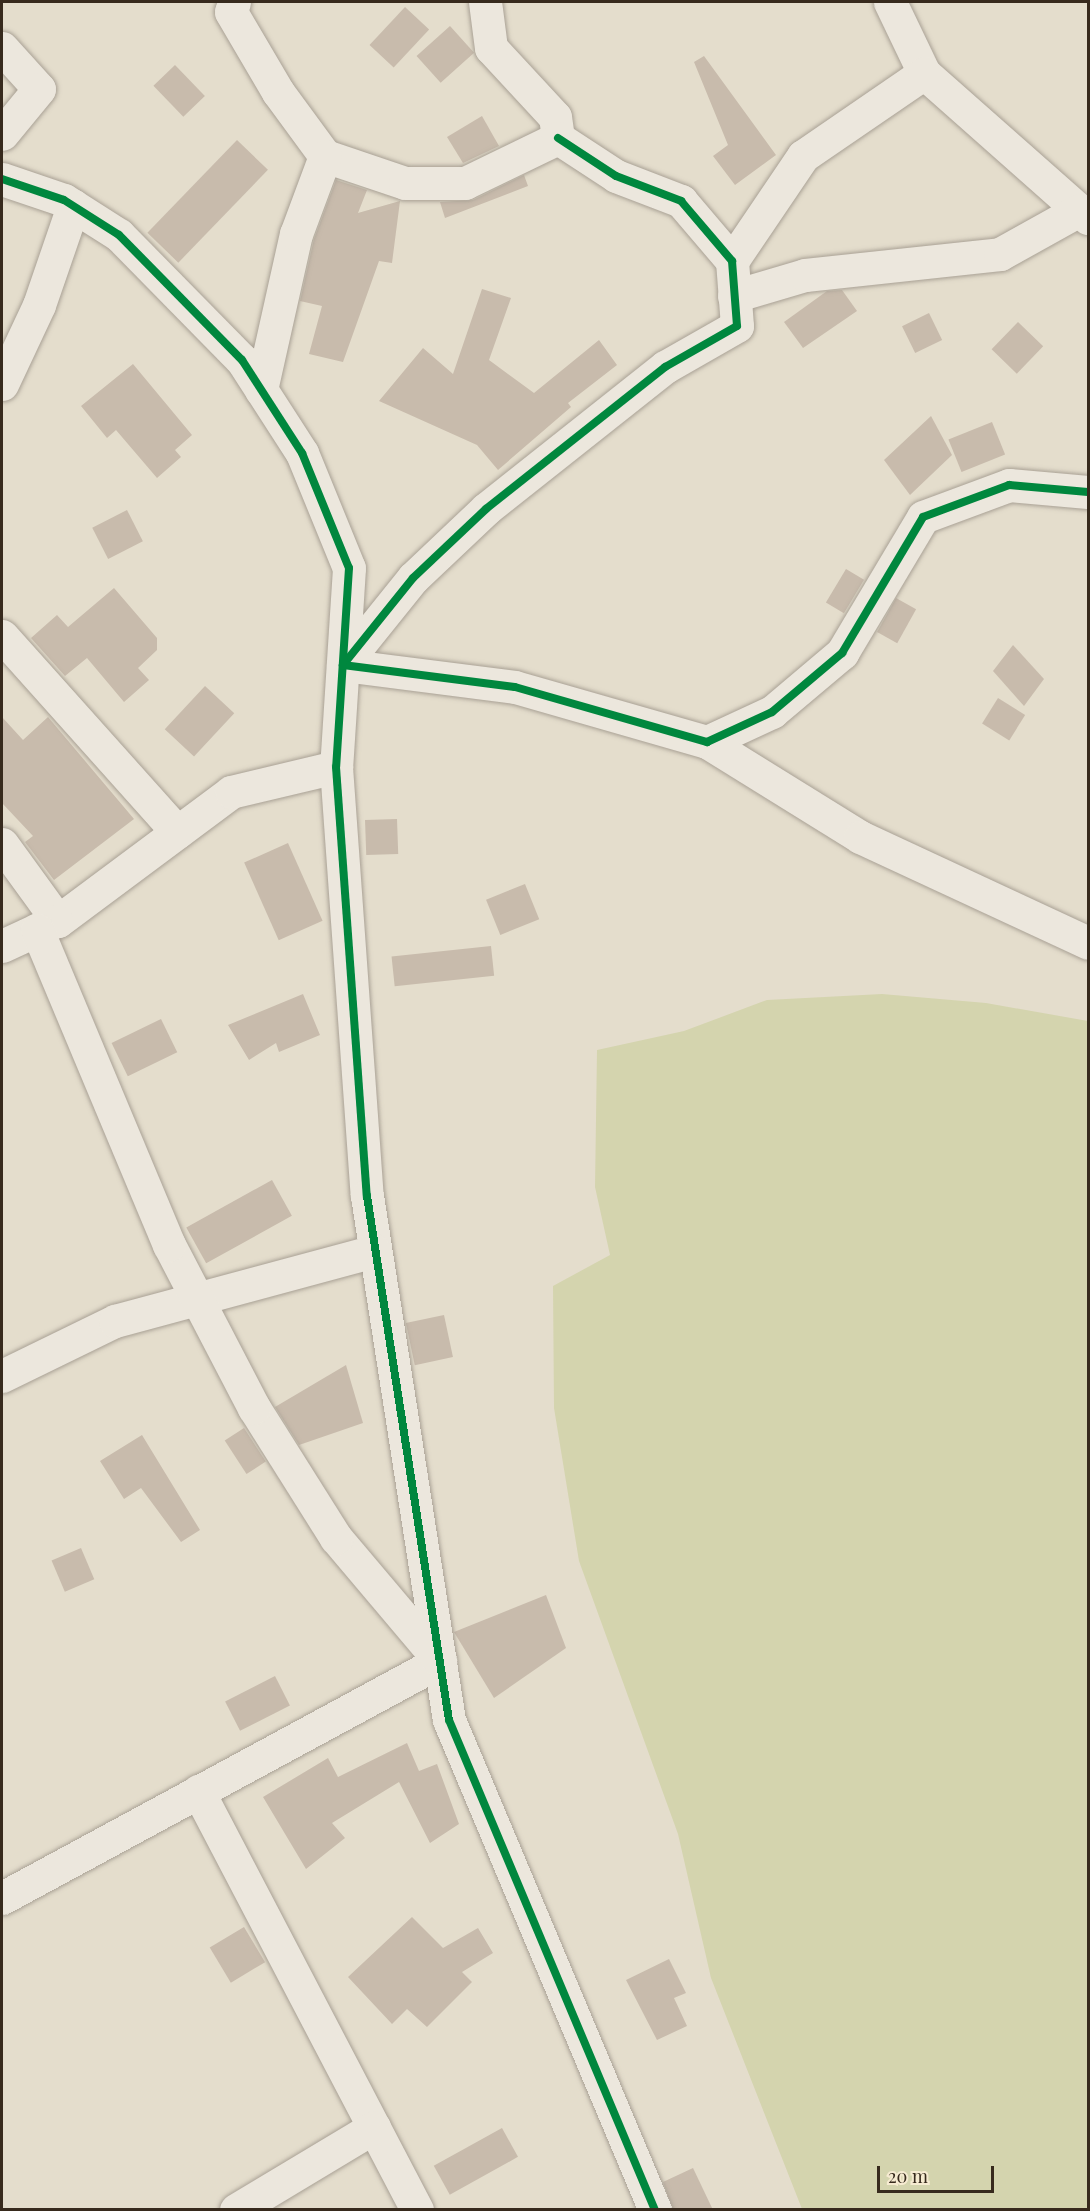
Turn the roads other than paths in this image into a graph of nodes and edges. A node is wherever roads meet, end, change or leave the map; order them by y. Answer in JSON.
{"nodes":[{"id":1,"x":234,"y":2,"type":"edge"},
{"id":2,"x":485,"y":2,"type":"edge"},
{"id":3,"x":890,"y":2,"type":"edge"},
{"id":4,"x":2,"y":48,"type":"edge"},
{"id":5,"x":924,"y":73,"type":"junction"},
{"id":6,"x":2,"y":134,"type":"edge"},
{"id":7,"x":558,"y":138,"type":"junction"},
{"id":8,"x":325,"y":156,"type":"junction"},
{"id":9,"x":2,"y":179,"type":"edge"},
{"id":10,"x":73,"y":206,"type":"junction"},
{"id":11,"x":1084,"y":214,"type":"edge"},
{"id":12,"x":732,"y":261,"type":"junction"},
{"id":13,"x":734,"y":296,"type":"junction"},
{"id":14,"x":2,"y":384,"type":"edge"},
{"id":15,"x":261,"y":390,"type":"junction"},
{"id":16,"x":1089,"y":492,"type":"edge"},
{"id":17,"x":2,"y":636,"type":"edge"},
{"id":18,"x":343,"y":665,"type":"junction"},
{"id":19,"x":707,"y":742,"type":"junction"},
{"id":20,"x":336,"y":767,"type":"junction"},
{"id":21,"x":177,"y":832,"type":"junction"},
{"id":22,"x":2,"y":844,"type":"edge"},
{"id":23,"x":48,"y":925,"type":"junction"},
{"id":24,"x":1089,"y":943,"type":"edge"},
{"id":25,"x":2,"y":945,"type":"edge"},
{"id":26,"x":375,"y":1251,"type":"junction"},
{"id":27,"x":197,"y":1298,"type":"junction"},
{"id":28,"x":2,"y":1376,"type":"edge"},
{"id":29,"x":440,"y":1661,"type":"junction"},
{"id":30,"x":198,"y":1791,"type":"junction"},
{"id":31,"x":2,"y":1898,"type":"edge"},
{"id":32,"x":374,"y":2127,"type":"junction"},
{"id":33,"x":236,"y":2210,"type":"edge"},
{"id":34,"x":417,"y":2210,"type":"edge"},
{"id":35,"x":656,"y":2210,"type":"edge"}],
"edges":[{"from":1,"to":8,"type":"street"},
{"from":2,"to":7,"type":"street"},
{"from":3,"to":5,"type":"street"},
{"from":4,"to":6,"type":"street"},
{"from":5,"to":11,"type":"street"},
{"from":5,"to":12,"type":"street"},
{"from":7,"to":8,"type":"street"},
{"from":7,"to":12,"type":"street"},
{"from":8,"to":15,"type":"street"},
{"from":9,"to":10,"type":"street"},
{"from":10,"to":14,"type":"street"},
{"from":10,"to":15,"type":"street"},
{"from":11,"to":13,"type":"street"},
{"from":12,"to":13,"type":"street"},
{"from":13,"to":18,"type":"street"},
{"from":15,"to":18,"type":"street"},
{"from":16,"to":19,"type":"street"},
{"from":17,"to":21,"type":"street"},
{"from":18,"to":19,"type":"street"},
{"from":18,"to":20,"type":"street"},
{"from":19,"to":24,"type":"street"},
{"from":20,"to":21,"type":"street"},
{"from":20,"to":26,"type":"street"},
{"from":21,"to":23,"type":"street"},
{"from":22,"to":23,"type":"street"},
{"from":23,"to":25,"type":"street"},
{"from":23,"to":27,"type":"street"},
{"from":26,"to":27,"type":"street"},
{"from":26,"to":29,"type":"street"},
{"from":27,"to":28,"type":"street"},
{"from":27,"to":29,"type":"street"},
{"from":29,"to":30,"type":"street"},
{"from":29,"to":35,"type":"street"},
{"from":30,"to":31,"type":"street"},
{"from":30,"to":32,"type":"street"},
{"from":32,"to":33,"type":"street"},
{"from":32,"to":34,"type":"street"}]}
